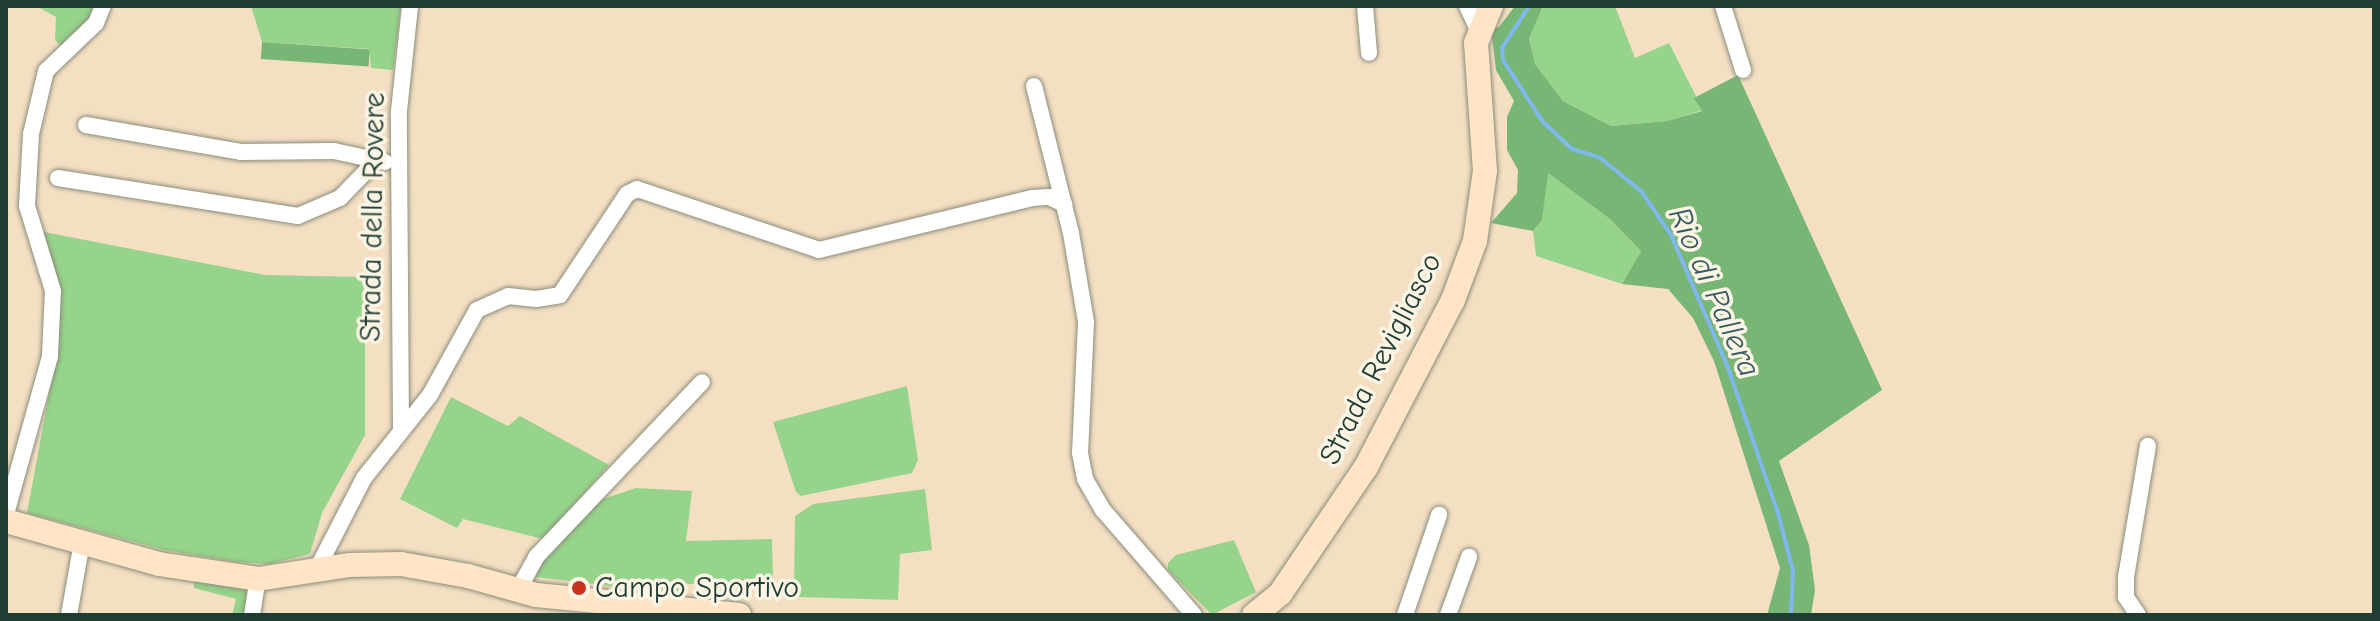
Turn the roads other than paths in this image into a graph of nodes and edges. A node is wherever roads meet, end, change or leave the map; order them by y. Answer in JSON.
{"nodes":[{"id":1,"x":103,"y":6,"type":"edge"},
{"id":2,"x":410,"y":6,"type":"edge"},
{"id":3,"x":1365,"y":6,"type":"edge"},
{"id":4,"x":1467,"y":6,"type":"edge"},
{"id":5,"x":1491,"y":6,"type":"edge"},
{"id":6,"x":1723,"y":6,"type":"edge"},
{"id":7,"x":1479,"y":32,"type":"junction"},
{"id":8,"x":1369,"y":53,"type":"dead end"},
{"id":9,"x":1743,"y":70,"type":"dead end"},
{"id":10,"x":1034,"y":86,"type":"dead end"},
{"id":11,"x":86,"y":125,"type":"dead end"},
{"id":12,"x":58,"y":178,"type":"dead end"},
{"id":13,"x":1064,"y":204,"type":"junction"},
{"id":14,"x":702,"y":382,"type":"dead end"},
{"id":15,"x":401,"y":428,"type":"junction"},
{"id":16,"x":2148,"y":446,"type":"dead end"},
{"id":17,"x":6,"y":514,"type":"edge"},
{"id":18,"x":1439,"y":515,"type":"dead end"},
{"id":19,"x":6,"y":521,"type":"edge"},
{"id":20,"x":82,"y":542,"type":"junction"},
{"id":21,"x":1469,"y":557,"type":"dead end"},
{"id":22,"x":317,"y":569,"type":"junction"},
{"id":23,"x":258,"y":579,"type":"junction"},
{"id":24,"x":518,"y":590,"type":"junction"},
{"id":25,"x":69,"y":615,"type":"edge"},
{"id":26,"x":252,"y":615,"type":"edge"},
{"id":27,"x":739,"y":615,"type":"edge"},
{"id":28,"x":1194,"y":615,"type":"edge"},
{"id":29,"x":1254,"y":615,"type":"edge"},
{"id":30,"x":1405,"y":615,"type":"edge"},
{"id":31,"x":1448,"y":615,"type":"edge"},
{"id":32,"x":2138,"y":615,"type":"edge"}],
"edges":[{"from":1,"to":17,"type":"street"},
{"from":2,"to":15,"type":"street","name":"Strada della Rovere"},
{"from":3,"to":8,"type":"street"},
{"from":4,"to":7,"type":"street"},
{"from":5,"to":7,"type":"street","name":"Strada Revigliasco"},
{"from":6,"to":9,"type":"street"},
{"from":7,"to":29,"type":"street","name":"Strada Revigliasco"},
{"from":10,"to":13,"type":"street"},
{"from":11,"to":12,"type":"street"},
{"from":13,"to":15,"type":"street"},
{"from":13,"to":28,"type":"street"},
{"from":14,"to":24,"type":"street"},
{"from":15,"to":22,"type":"street"},
{"from":16,"to":32,"type":"street"},
{"from":18,"to":30,"type":"street"},
{"from":19,"to":20,"type":"street"},
{"from":20,"to":23,"type":"street"},
{"from":20,"to":25,"type":"street"},
{"from":21,"to":31,"type":"street"},
{"from":22,"to":23,"type":"street"},
{"from":22,"to":24,"type":"street"},
{"from":23,"to":26,"type":"street"},
{"from":24,"to":27,"type":"street"}]}
